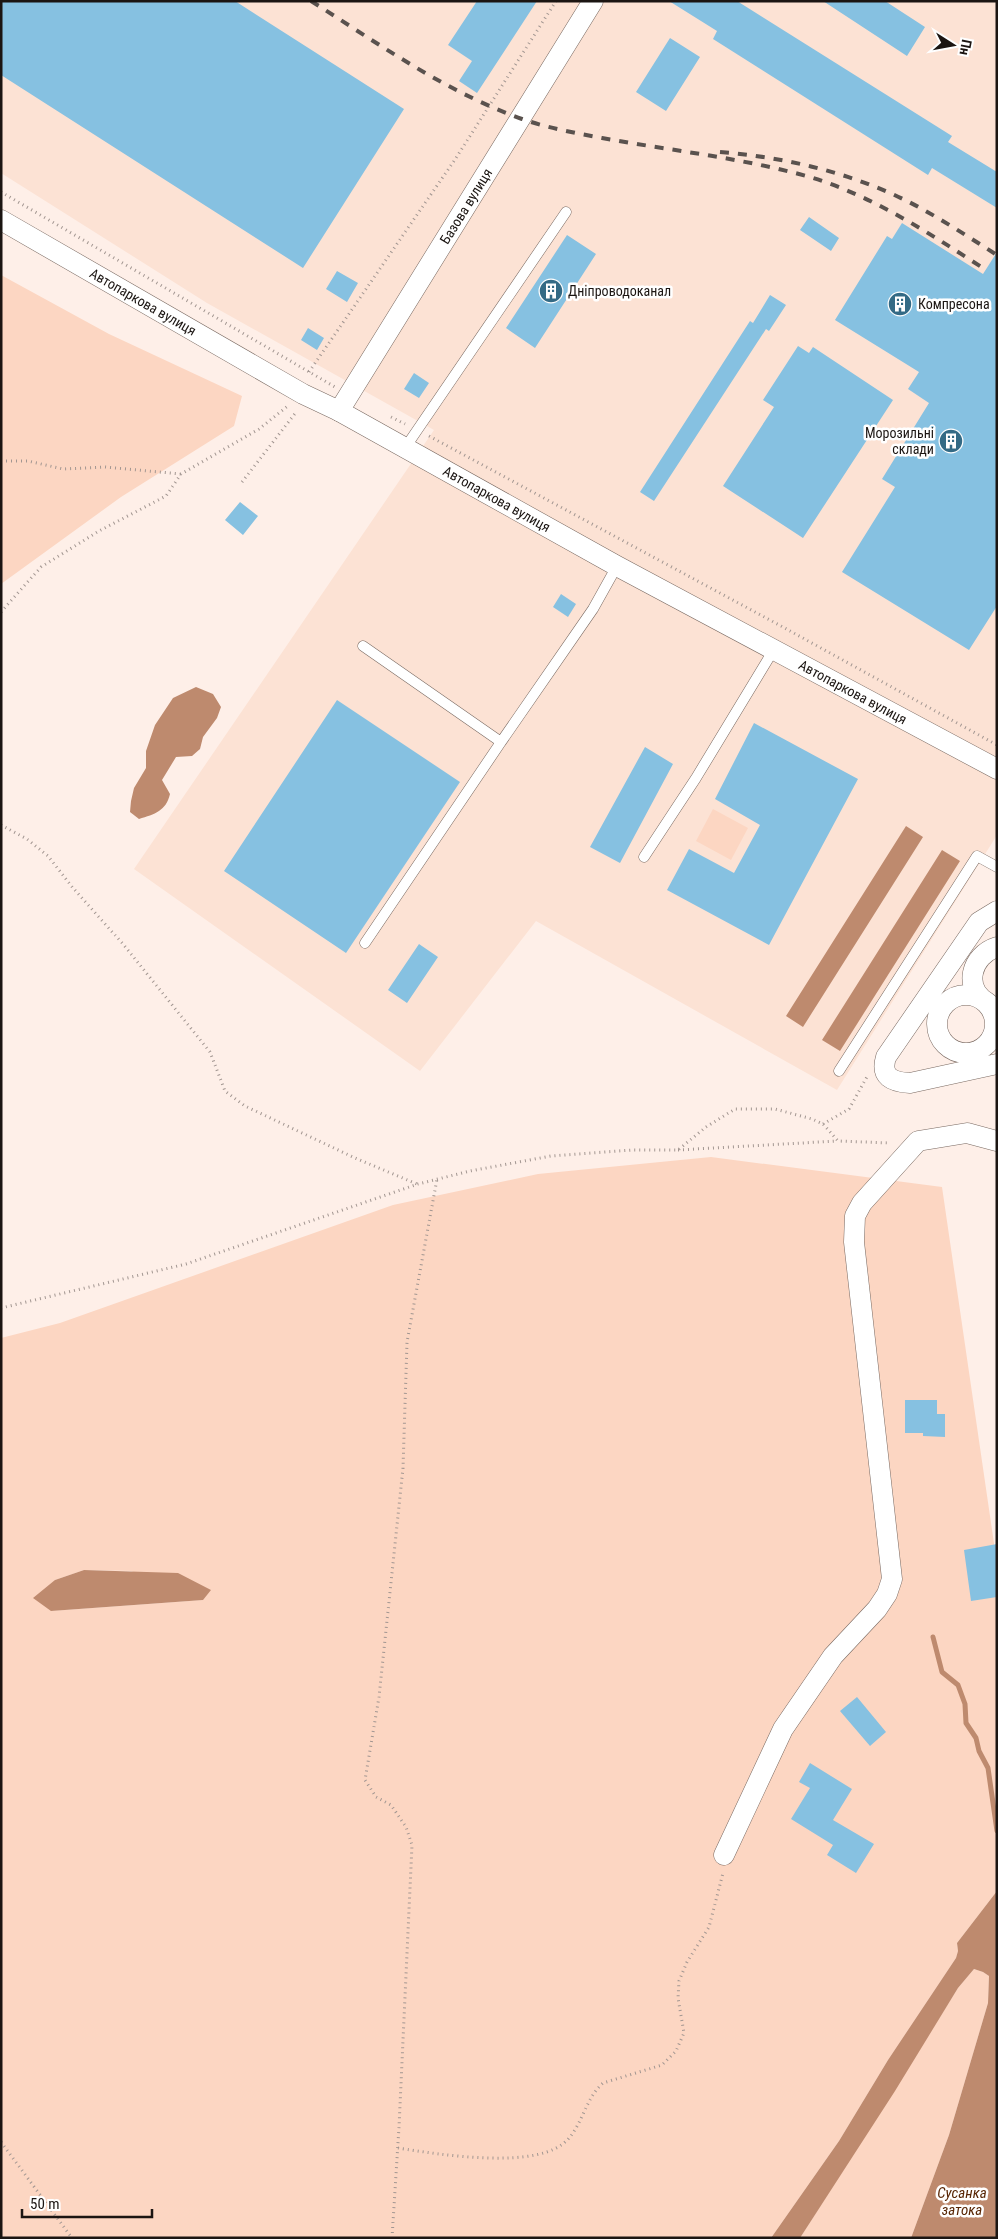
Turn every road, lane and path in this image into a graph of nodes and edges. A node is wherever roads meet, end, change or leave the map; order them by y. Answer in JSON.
{"nodes":[{"id":1,"x":556,"y":1,"type":"edge"},
{"id":2,"x":594,"y":1,"type":"edge"},
{"id":3,"x":1,"y":192,"type":"edge"},
{"id":4,"x":566,"y":212,"type":"dead end"},
{"id":5,"x":1,"y":220,"type":"edge"},
{"id":6,"x":308,"y":372,"type":"junction"},
{"id":7,"x":306,"y":395,"type":"junction"},
{"id":8,"x":344,"y":403,"type":"junction"},
{"id":9,"x":383,"y":412,"type":"dead end"},
{"id":10,"x":417,"y":430,"type":"junction"},
{"id":11,"x":405,"y":448,"type":"junction"},
{"id":12,"x":1,"y":461,"type":"edge"},
{"id":13,"x":182,"y":474,"type":"junction"},
{"id":14,"x":242,"y":482,"type":"dead end"},
{"id":15,"x":617,"y":566,"type":"junction"},
{"id":16,"x":1,"y":612,"type":"edge"},
{"id":17,"x":363,"y":646,"type":"dead end"},
{"id":18,"x":773,"y":651,"type":"junction"},
{"id":19,"x":501,"y":742,"type":"junction"},
{"id":20,"x":997,"y":746,"type":"edge"},
{"id":21,"x":997,"y":770,"type":"edge"},
{"id":22,"x":1,"y":825,"type":"edge"},
{"id":23,"x":644,"y":857,"type":"dead end"},
{"id":24,"x":997,"y":868,"type":"edge"},
{"id":25,"x":997,"y":911,"type":"edge"},
{"id":26,"x":365,"y":943,"type":"dead end"},
{"id":27,"x":997,"y":947,"type":"edge"},
{"id":28,"x":991,"y":1004,"type":"edge"},
{"id":29,"x":884,"y":1064,"type":"junction"},
{"id":30,"x":997,"y":1064,"type":"edge"},
{"id":31,"x":839,"y":1071,"type":"dead end"},
{"id":32,"x":822,"y":1124,"type":"junction"},
{"id":33,"x":838,"y":1141,"type":"junction"},
{"id":34,"x":918,"y":1141,"type":"junction"},
{"id":35,"x":997,"y":1141,"type":"edge"},
{"id":36,"x":678,"y":1150,"type":"junction"},
{"id":37,"x":437,"y":1179,"type":"junction"},
{"id":38,"x":418,"y":1184,"type":"junction"},
{"id":39,"x":1,"y":1308,"type":"edge"},
{"id":40,"x":724,"y":1855,"type":"joint"},
{"id":41,"x":1,"y":2142,"type":"edge"},
{"id":42,"x":398,"y":2148,"type":"junction"},
{"id":43,"x":72,"y":2238,"type":"edge"},
{"id":44,"x":392,"y":2238,"type":"edge"}],
"edges":[{"from":1,"to":6,"type":"path"},
{"from":2,"to":8,"type":"street","name":"Базова вулиця"},
{"from":3,"to":6,"type":"path"},
{"from":4,"to":10,"type":"lane"},
{"from":5,"to":7,"type":"street","name":"Автопаркова вулиця"},
{"from":6,"to":8,"type":"path"},
{"from":7,"to":8,"type":"street","name":"Автопаркова вулиця"},
{"from":7,"to":13,"type":"path"},
{"from":7,"to":14,"type":"path"},
{"from":8,"to":11,"type":"street","name":"Автопаркова вулиця"},
{"from":9,"to":10,"type":"path"},
{"from":10,"to":11,"type":"lane"},
{"from":10,"to":20,"type":"path"},
{"from":11,"to":15,"type":"street","name":"Автопаркова вулиця"},
{"from":12,"to":13,"type":"path"},
{"from":13,"to":16,"type":"path"},
{"from":15,"to":18,"type":"street","name":"Автопаркова вулиця"},
{"from":15,"to":19,"type":"lane"},
{"from":17,"to":19,"type":"lane"},
{"from":18,"to":21,"type":"street","name":"Автопаркова вулиця"},
{"from":18,"to":23,"type":"lane"},
{"from":19,"to":26,"type":"lane"},
{"from":22,"to":38,"type":"path"},
{"from":24,"to":31,"type":"lane"},
{"from":25,"to":29,"type":"street"},
{"from":27,"to":28,"type":"street"},
{"from":29,"to":30,"type":"street"},
{"from":29,"to":32,"type":"path"},
{"from":32,"to":33,"type":"path"},
{"from":32,"to":36,"type":"path"},
{"from":33,"to":34,"type":"path"},
{"from":33,"to":36,"type":"path"},
{"from":34,"to":35,"type":"street"},
{"from":34,"to":40,"type":"street"},
{"from":36,"to":37,"type":"path"},
{"from":37,"to":38,"type":"path"},
{"from":37,"to":42,"type":"path"},
{"from":38,"to":39,"type":"path"},
{"from":40,"to":42,"type":"path"},
{"from":41,"to":43,"type":"path"},
{"from":42,"to":44,"type":"path"}]}
